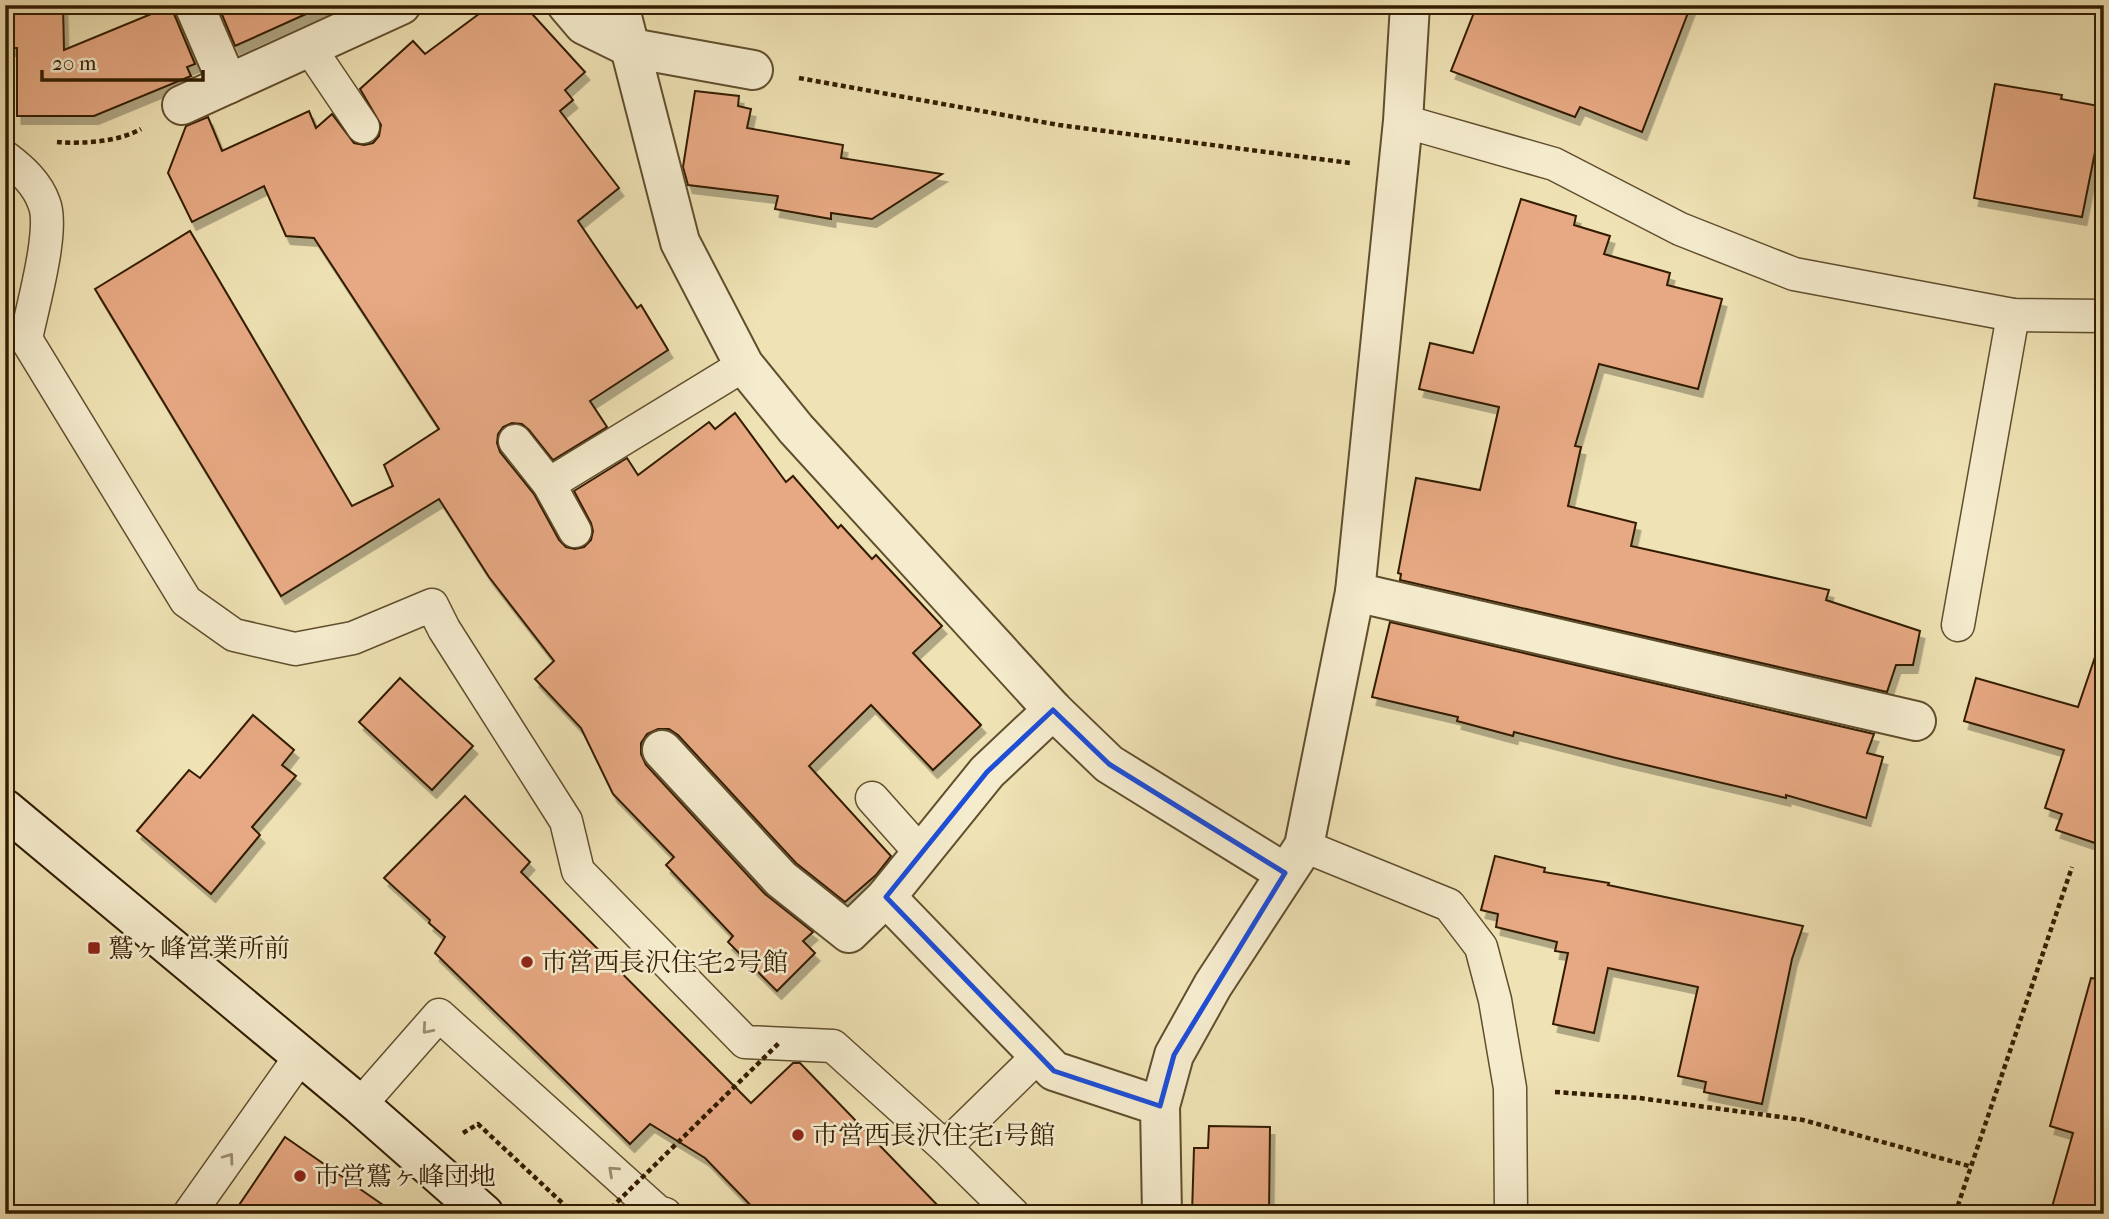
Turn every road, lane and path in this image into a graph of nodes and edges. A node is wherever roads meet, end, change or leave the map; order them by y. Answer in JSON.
{"nodes":[{"id":1,"x":194,"y":5,"type":"edge"},
{"id":2,"x":401,"y":5,"type":"edge"},
{"id":3,"x":567,"y":5,"type":"edge"},
{"id":4,"x":619,"y":5,"type":"edge"},
{"id":5,"x":1410,"y":5,"type":"edge"},
{"id":6,"x":309,"y":47,"type":"junction"},
{"id":7,"x":631,"y":48,"type":"junction"},
{"id":8,"x":753,"y":70,"type":"joint"},
{"id":9,"x":228,"y":84,"type":"junction"},
{"id":10,"x":182,"y":105,"type":"joint"},
{"id":11,"x":1403,"y":121,"type":"junction"},
{"id":12,"x":363,"y":127,"type":"dead end"},
{"id":13,"x":48,"y":142,"type":"dead end"},
{"id":14,"x":5,"y":157,"type":"edge"},
{"id":15,"x":1396,"y":168,"type":"junction"},
{"id":16,"x":2012,"y":315,"type":"junction"},
{"id":17,"x":2104,"y":316,"type":"edge"},
{"id":18,"x":744,"y":365,"type":"junction"},
{"id":19,"x":515,"y":441,"type":"dead end"},
{"id":20,"x":549,"y":484,"type":"junction"},
{"id":21,"x":575,"y":531,"type":"dead end"},
{"id":22,"x":1355,"y":592,"type":"junction"},
{"id":23,"x":1958,"y":625,"type":"dead end"},
{"id":24,"x":1053,"y":710,"type":"junction"},
{"id":25,"x":1916,"y":721,"type":"dead end"},
{"id":26,"x":662,"y":750,"type":"dead end"},
{"id":27,"x":872,"y":798,"type":"dead end"},
{"id":28,"x":5,"y":808,"type":"edge"},
{"id":29,"x":921,"y":853,"type":"junction"},
{"id":30,"x":1295,"y":860,"type":"junction"},
{"id":31,"x":2072,"y":867,"type":"dead end"},
{"id":32,"x":886,"y":897,"type":"junction"},
{"id":33,"x":779,"y":1043,"type":"junction"},
{"id":34,"x":1039,"y":1055,"type":"junction"},
{"id":35,"x":300,"y":1057,"type":"junction"},
{"id":36,"x":1510,"y":1088,"type":"junction"},
{"id":37,"x":360,"y":1105,"type":"junction"},
{"id":38,"x":1160,"y":1106,"type":"junction"},
{"id":39,"x":458,"y":1136,"type":"dead end"},
{"id":40,"x":944,"y":1147,"type":"junction"},
{"id":41,"x":1969,"y":1166,"type":"junction"},
{"id":42,"x":189,"y":1214,"type":"edge"},
{"id":43,"x":484,"y":1214,"type":"edge"},
{"id":44,"x":574,"y":1214,"type":"edge"},
{"id":45,"x":605,"y":1214,"type":"edge"},
{"id":46,"x":665,"y":1214,"type":"edge"},
{"id":47,"x":1013,"y":1214,"type":"edge"},
{"id":48,"x":1162,"y":1214,"type":"edge"},
{"id":49,"x":1511,"y":1214,"type":"edge"},
{"id":50,"x":1955,"y":1214,"type":"edge"}],
"edges":[{"from":1,"to":9,"type":"street"},
{"from":2,"to":6,"type":"street"},
{"from":3,"to":7,"type":"street"},
{"from":4,"to":7,"type":"street"},
{"from":5,"to":11,"type":"street"},
{"from":6,"to":9,"type":"street"},
{"from":6,"to":12,"type":"lane"},
{"from":7,"to":8,"type":"street"},
{"from":7,"to":18,"type":"street"},
{"from":8,"to":15,"type":"path"},
{"from":9,"to":10,"type":"street"},
{"from":10,"to":13,"type":"path"},
{"from":11,"to":15,"type":"street"},
{"from":11,"to":16,"type":"lane"},
{"from":14,"to":33,"type":"lane"},
{"from":15,"to":22,"type":"street"},
{"from":16,"to":17,"type":"lane"},
{"from":16,"to":23,"type":"lane"},
{"from":18,"to":20,"type":"lane"},
{"from":18,"to":24,"type":"street"},
{"from":19,"to":20,"type":"lane"},
{"from":20,"to":21,"type":"lane"},
{"from":22,"to":25,"type":"street"},
{"from":22,"to":30,"type":"street"},
{"from":24,"to":29,"type":"street"},
{"from":24,"to":30,"type":"street"},
{"from":26,"to":32,"type":"street"},
{"from":27,"to":29,"type":"lane"},
{"from":28,"to":35,"type":"street"},
{"from":29,"to":32,"type":"street"},
{"from":30,"to":36,"type":"lane"},
{"from":30,"to":38,"type":"street"},
{"from":31,"to":41,"type":"path"},
{"from":32,"to":34,"type":"street"},
{"from":33,"to":40,"type":"lane"},
{"from":33,"to":45,"type":"path","bridge":true},
{"from":34,"to":38,"type":"street"},
{"from":34,"to":40,"type":"lane"},
{"from":35,"to":37,"type":"street"},
{"from":42,"to":35,"type":"lane","one_way":true},
{"from":36,"to":41,"type":"path"},
{"from":36,"to":49,"type":"lane"},
{"from":37,"to":43,"type":"street"},
{"from":46,"to":37,"type":"lane","one_way":true},
{"from":38,"to":48,"type":"street"},
{"from":39,"to":44,"type":"path"},
{"from":40,"to":47,"type":"lane"},
{"from":41,"to":50,"type":"path"}]}
